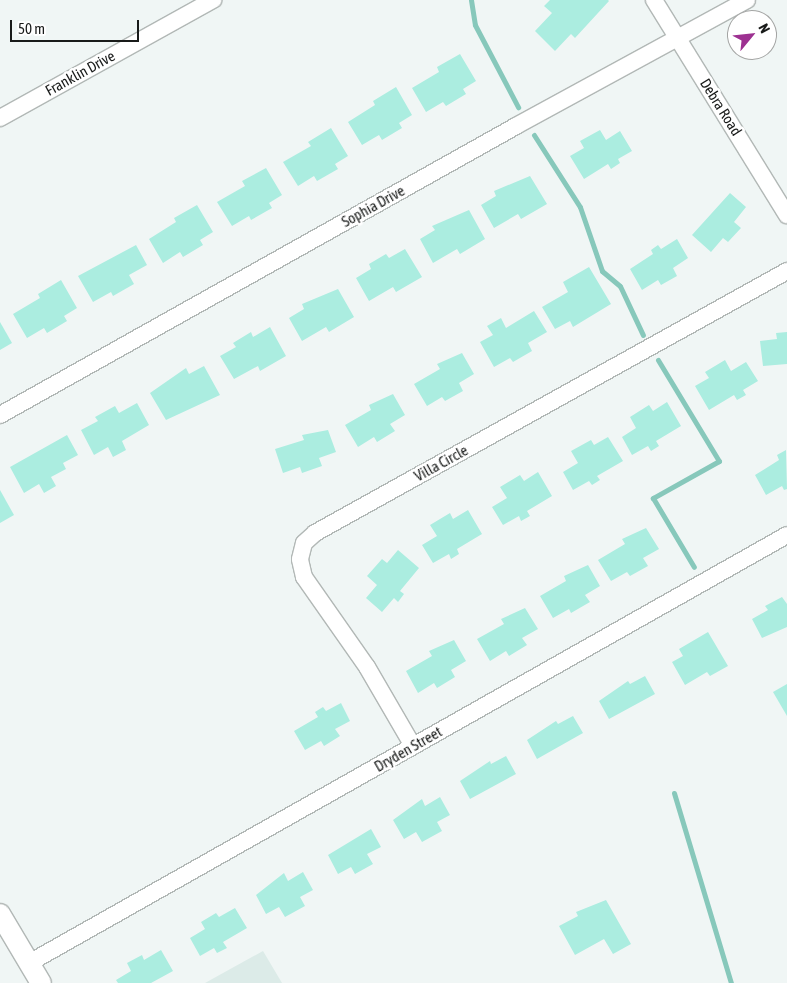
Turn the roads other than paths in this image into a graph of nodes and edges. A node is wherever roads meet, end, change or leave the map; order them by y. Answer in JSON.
{"nodes":[{"id":1,"x":213,"y":0,"type":"edge"},
{"id":2,"x":654,"y":0,"type":"edge"},
{"id":3,"x":747,"y":0,"type":"edge"},
{"id":4,"x":678,"y":38,"type":"junction"},
{"id":5,"x":0,"y":118,"type":"edge"},
{"id":6,"x":787,"y":215,"type":"edge"},
{"id":7,"x":787,"y":271,"type":"edge"},
{"id":8,"x":0,"y":415,"type":"edge"},
{"id":9,"x":787,"y":535,"type":"edge"},
{"id":10,"x":413,"y":746,"type":"junction"},
{"id":11,"x":0,"y":914,"type":"edge"},
{"id":12,"x":29,"y":963,"type":"junction"},
{"id":13,"x":41,"y":983,"type":"edge"}],
"edges":[{"from":1,"to":5,"type":"street","name":"Franklin Drive"},
{"from":2,"to":4,"type":"street","name":"Debra Road"},
{"from":3,"to":4,"type":"street","name":"Sophia Drive"},
{"from":4,"to":6,"type":"street","name":"Debra Road"},
{"from":4,"to":8,"type":"street","name":"Sophia Drive"},
{"from":7,"to":10,"type":"street","name":"Villa Circle"},
{"from":9,"to":10,"type":"street","name":"Dryden Street"},
{"from":10,"to":12,"type":"street","name":"Dryden Street"},
{"from":11,"to":12,"type":"street"},
{"from":12,"to":13,"type":"street"}]}
